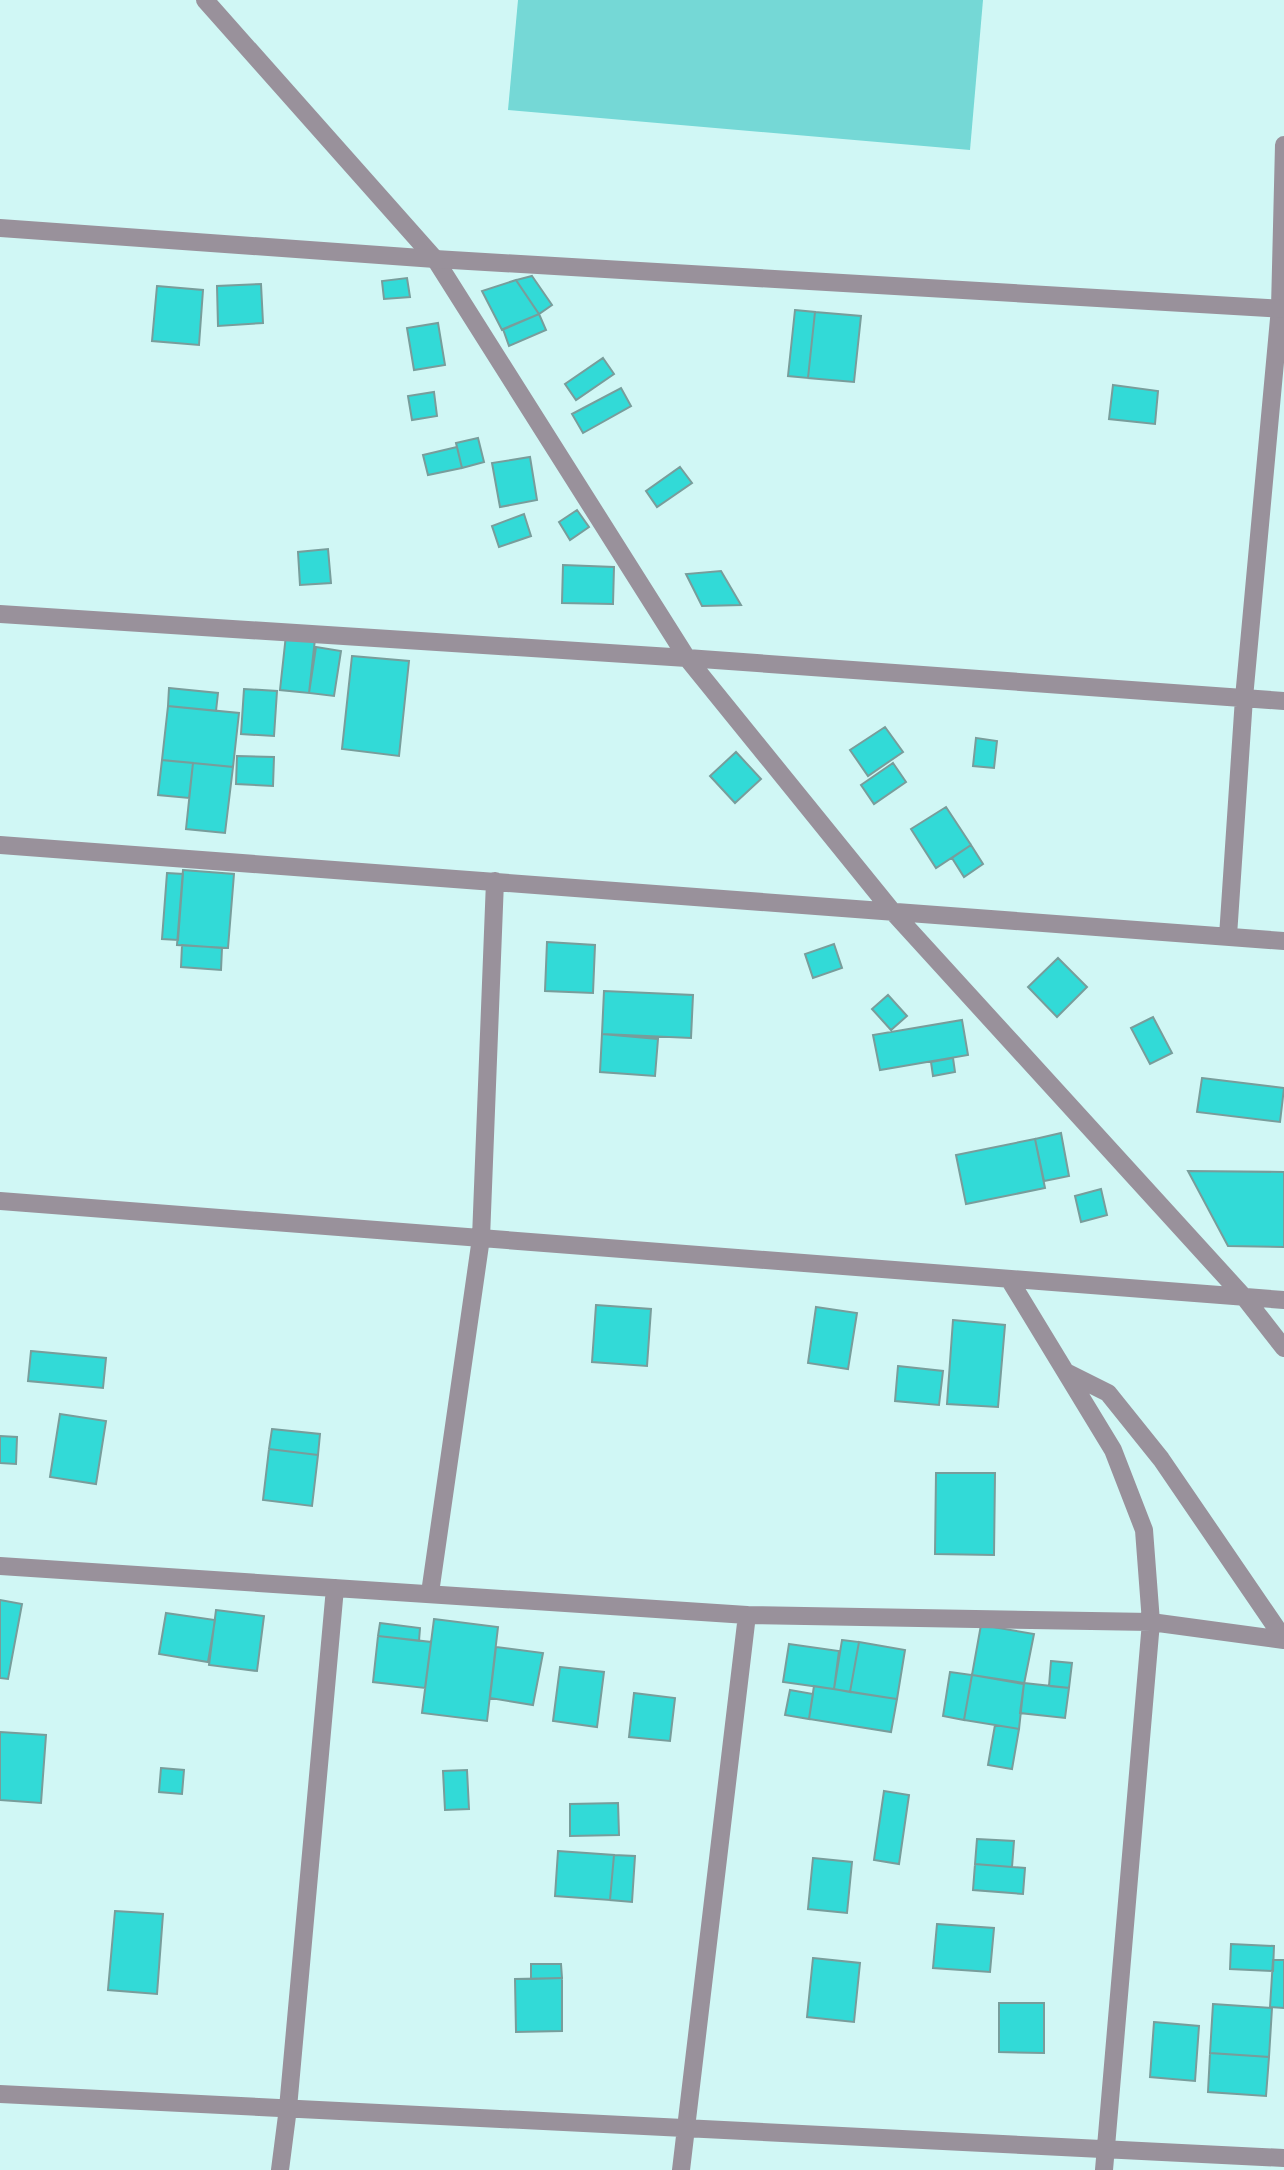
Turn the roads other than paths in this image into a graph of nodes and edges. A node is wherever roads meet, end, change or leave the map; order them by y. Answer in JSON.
{"nodes":[{"id":1,"x":205,"y":0,"type":"edge"},
{"id":2,"x":1284,"y":145,"type":"edge"},
{"id":3,"x":0,"y":228,"type":"edge"},
{"id":4,"x":435,"y":260,"type":"junction"},
{"id":5,"x":1282,"y":308,"type":"edge"},
{"id":6,"x":0,"y":614,"type":"edge"},
{"id":7,"x":687,"y":658,"type":"junction"},
{"id":8,"x":1244,"y":698,"type":"junction"},
{"id":9,"x":1284,"y":701,"type":"edge"},
{"id":10,"x":0,"y":845,"type":"edge"},
{"id":11,"x":495,"y":881,"type":"junction"},
{"id":12,"x":892,"y":911,"type":"junction"},
{"id":13,"x":1228,"y":936,"type":"junction"},
{"id":14,"x":1284,"y":941,"type":"edge"},
{"id":15,"x":0,"y":1201,"type":"edge"},
{"id":16,"x":481,"y":1238,"type":"junction"},
{"id":17,"x":1009,"y":1279,"type":"junction"},
{"id":18,"x":1244,"y":1297,"type":"junction"},
{"id":19,"x":1284,"y":1300,"type":"edge"},
{"id":20,"x":1284,"y":1348,"type":"edge"},
{"id":21,"x":1066,"y":1373,"type":"junction"},
{"id":22,"x":0,"y":1566,"type":"edge"},
{"id":23,"x":335,"y":1588,"type":"junction"},
{"id":24,"x":430,"y":1593,"type":"junction"},
{"id":25,"x":747,"y":1615,"type":"junction"},
{"id":26,"x":1151,"y":1622,"type":"junction"},
{"id":27,"x":1284,"y":1640,"type":"edge"},
{"id":28,"x":0,"y":2094,"type":"edge"},
{"id":29,"x":288,"y":2108,"type":"junction"},
{"id":30,"x":686,"y":2128,"type":"junction"},
{"id":31,"x":1106,"y":2149,"type":"junction"},
{"id":32,"x":1284,"y":2158,"type":"edge"},
{"id":33,"x":280,"y":2170,"type":"edge"},
{"id":34,"x":681,"y":2170,"type":"edge"},
{"id":35,"x":1104,"y":2170,"type":"edge"}],
"edges":[{"from":1,"to":4,"type":"street"},
{"from":2,"to":5,"type":"street"},
{"from":3,"to":4,"type":"street"},
{"from":4,"to":5,"type":"street"},
{"from":4,"to":7,"type":"street"},
{"from":5,"to":8,"type":"street"},
{"from":6,"to":7,"type":"street"},
{"from":7,"to":8,"type":"street"},
{"from":7,"to":12,"type":"street"},
{"from":8,"to":9,"type":"street"},
{"from":8,"to":13,"type":"street"},
{"from":10,"to":11,"type":"street"},
{"from":11,"to":12,"type":"street"},
{"from":11,"to":16,"type":"street"},
{"from":12,"to":13,"type":"street"},
{"from":12,"to":18,"type":"street"},
{"from":13,"to":14,"type":"street"},
{"from":15,"to":16,"type":"street"},
{"from":16,"to":17,"type":"street"},
{"from":16,"to":24,"type":"street"},
{"from":17,"to":18,"type":"street"},
{"from":17,"to":21,"type":"street"},
{"from":18,"to":19,"type":"street"},
{"from":18,"to":20,"type":"street"},
{"from":21,"to":26,"type":"street"},
{"from":21,"to":27,"type":"street"},
{"from":22,"to":23,"type":"street"},
{"from":23,"to":24,"type":"street"},
{"from":23,"to":29,"type":"street"},
{"from":24,"to":25,"type":"street"},
{"from":25,"to":26,"type":"street"},
{"from":25,"to":30,"type":"street"},
{"from":26,"to":27,"type":"street"},
{"from":26,"to":31,"type":"street"},
{"from":28,"to":29,"type":"street"},
{"from":29,"to":30,"type":"street"},
{"from":29,"to":33,"type":"street"},
{"from":30,"to":31,"type":"street"},
{"from":30,"to":34,"type":"street"},
{"from":31,"to":32,"type":"street"},
{"from":31,"to":35,"type":"street"}]}
